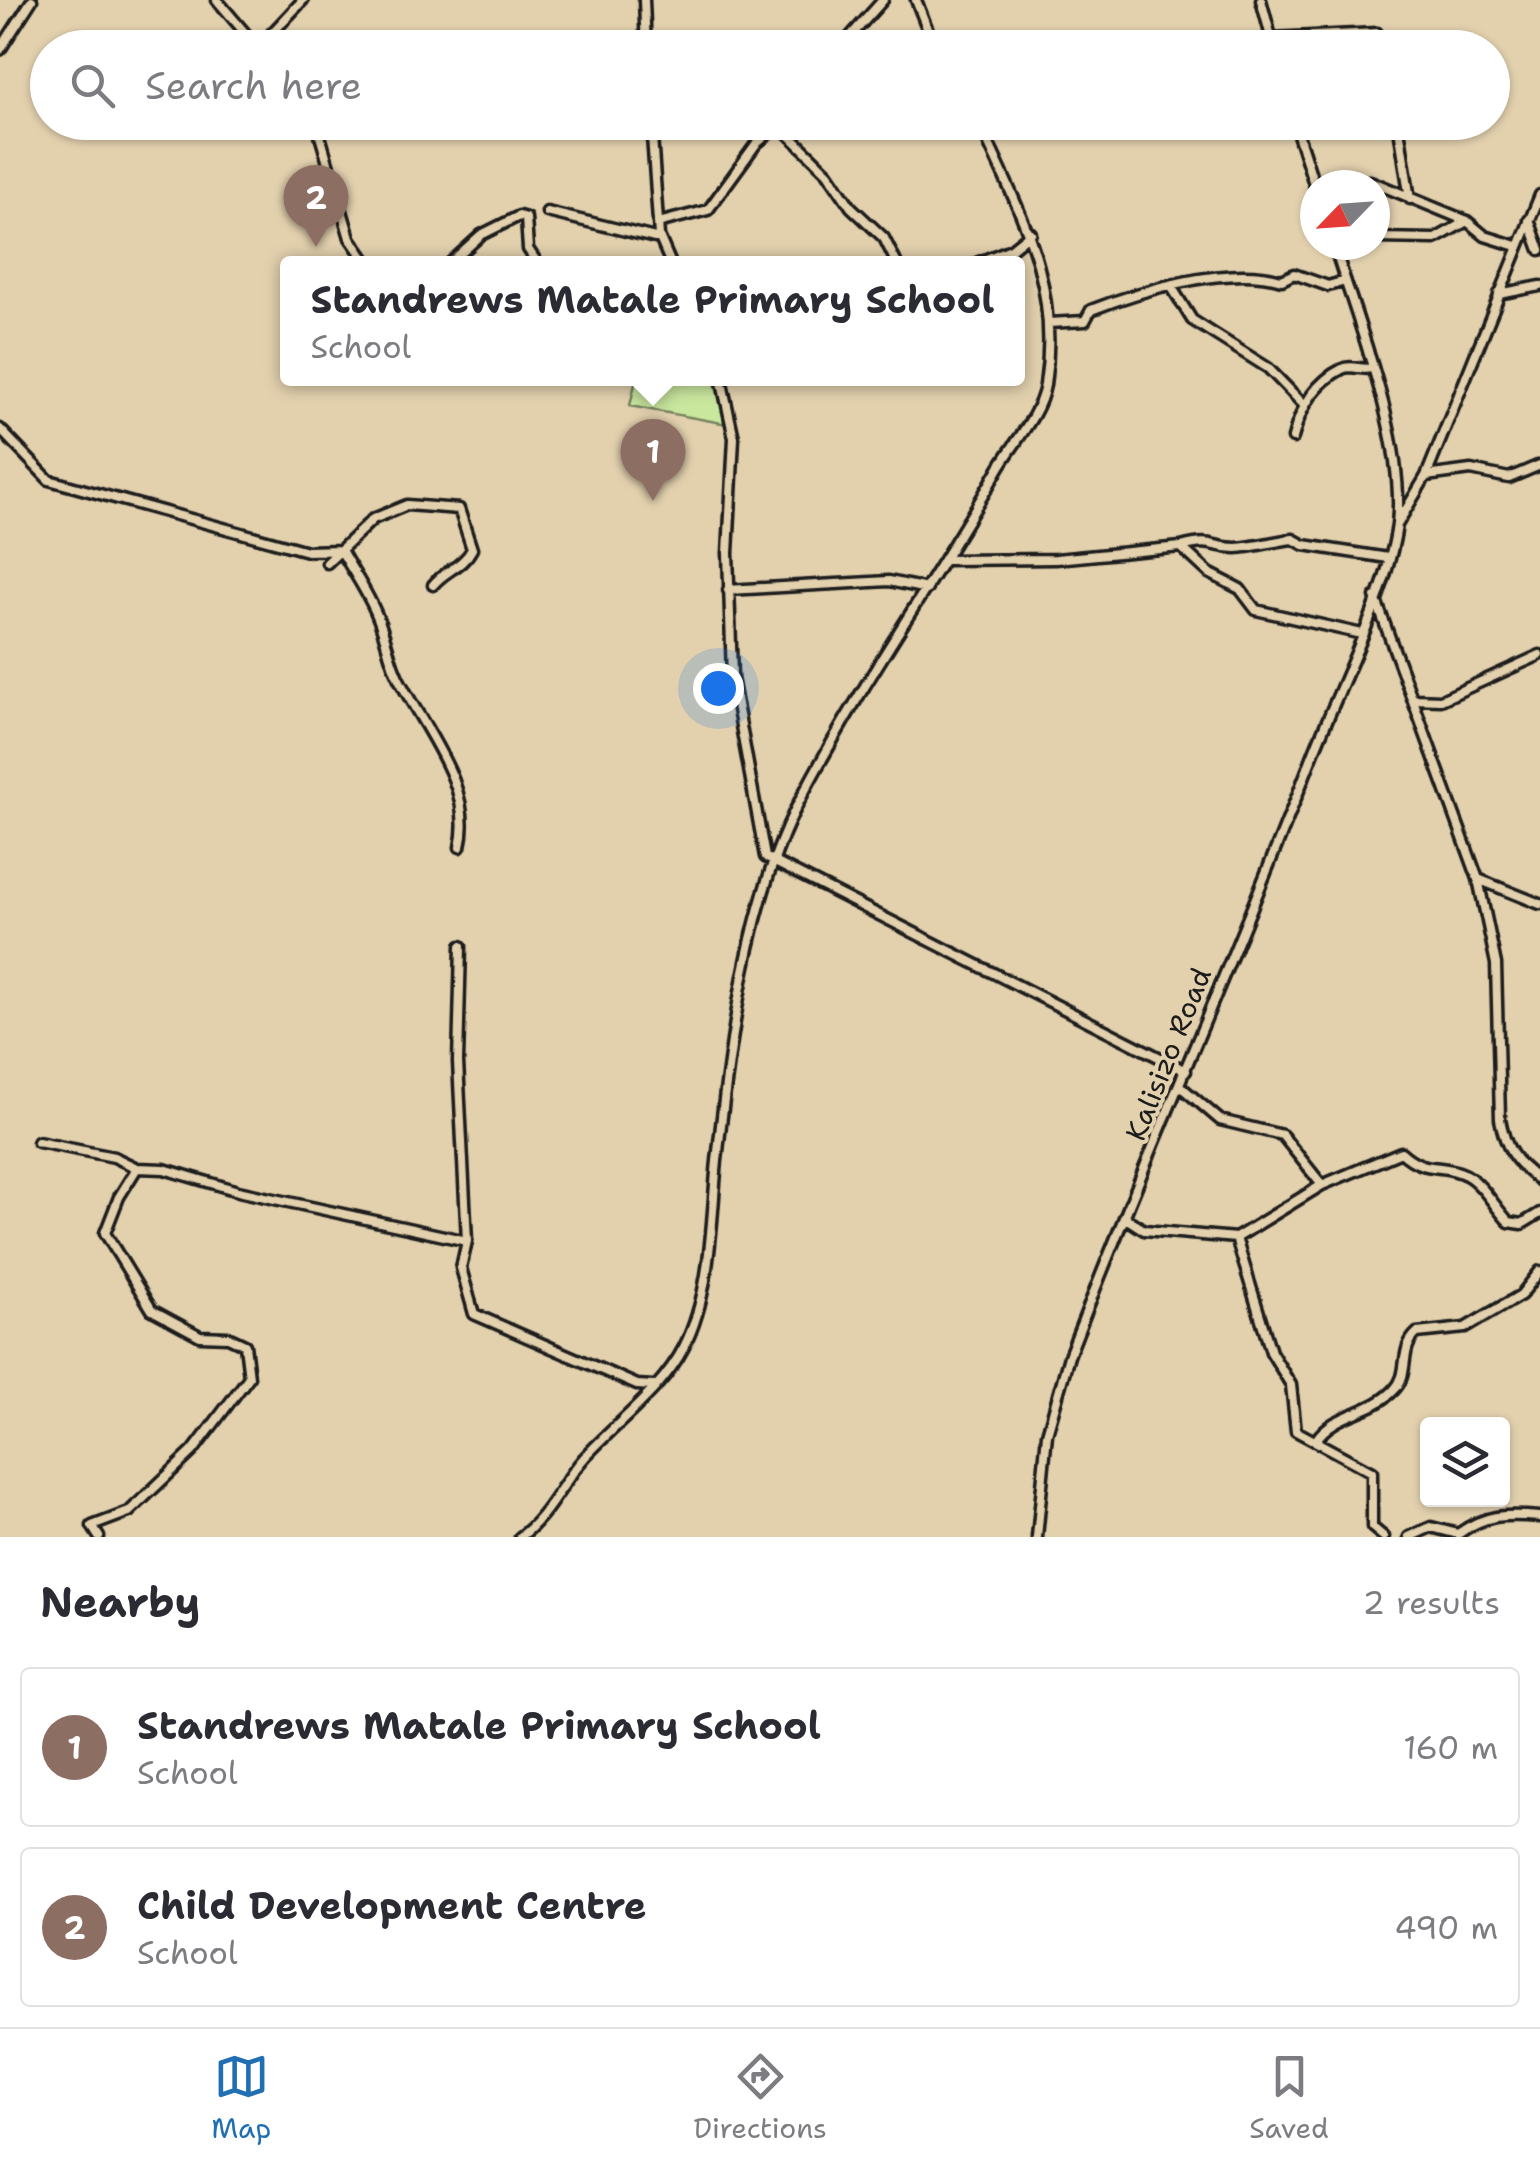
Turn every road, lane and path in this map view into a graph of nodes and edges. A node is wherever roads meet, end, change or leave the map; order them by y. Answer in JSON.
{"nodes":[{"id":1,"x":32,"y":0,"type":"edge"},
{"id":2,"x":217,"y":0,"type":"edge"},
{"id":3,"x":303,"y":0,"type":"edge"},
{"id":4,"x":644,"y":0,"type":"edge"},
{"id":5,"x":884,"y":0,"type":"edge"},
{"id":6,"x":916,"y":0,"type":"edge"},
{"id":7,"x":1262,"y":0,"type":"edge"},
{"id":8,"x":243,"y":30,"type":"edge"},
{"id":9,"x":275,"y":30,"type":"edge"},
{"id":10,"x":645,"y":30,"type":"edge"},
{"id":11,"x":856,"y":30,"type":"edge"},
{"id":12,"x":928,"y":30,"type":"edge"},
{"id":13,"x":1270,"y":30,"type":"edge"},
{"id":14,"x":0,"y":50,"type":"edge"},
{"id":15,"x":321,"y":140,"type":"edge"},
{"id":16,"x":652,"y":140,"type":"edge"},
{"id":17,"x":761,"y":140,"type":"edge"},
{"id":18,"x":797,"y":140,"type":"edge"},
{"id":19,"x":987,"y":140,"type":"edge"},
{"id":20,"x":1300,"y":140,"type":"edge"},
{"id":21,"x":1401,"y":140,"type":"edge"},
{"id":22,"x":1310,"y":170,"type":"edge"},
{"id":23,"x":1390,"y":190,"type":"edge"},
{"id":24,"x":1540,"y":195,"type":"edge"},
{"id":25,"x":1410,"y":199,"type":"junction"},
{"id":26,"x":547,"y":212,"type":"dead end"},
{"id":27,"x":1529,"y":220,"type":"junction"},
{"id":28,"x":1466,"y":221,"type":"junction"},
{"id":29,"x":658,"y":223,"type":"junction"},
{"id":30,"x":1031,"y":233,"type":"junction"},
{"id":31,"x":655,"y":238,"type":"dead end"},
{"id":32,"x":1390,"y":238,"type":"edge"},
{"id":33,"x":1517,"y":246,"type":"junction"},
{"id":34,"x":1540,"y":250,"type":"edge"},
{"id":35,"x":362,"y":256,"type":"edge"},
{"id":36,"x":458,"y":256,"type":"edge"},
{"id":37,"x":533,"y":256,"type":"edge"},
{"id":38,"x":668,"y":256,"type":"edge"},
{"id":39,"x":894,"y":256,"type":"edge"},
{"id":40,"x":994,"y":256,"type":"edge"},
{"id":41,"x":1339,"y":260,"type":"edge"},
{"id":42,"x":1345,"y":281,"type":"junction"},
{"id":43,"x":1171,"y":286,"type":"junction"},
{"id":44,"x":1540,"y":286,"type":"edge"},
{"id":45,"x":1499,"y":294,"type":"junction"},
{"id":46,"x":1050,"y":323,"type":"junction"},
{"id":47,"x":1372,"y":368,"type":"junction"},
{"id":48,"x":723,"y":386,"type":"edge"},
{"id":49,"x":1304,"y":405,"type":"junction"},
{"id":50,"x":0,"y":429,"type":"edge"},
{"id":51,"x":1294,"y":438,"type":"dead end"},
{"id":52,"x":1540,"y":465,"type":"edge"},
{"id":53,"x":1426,"y":476,"type":"junction"},
{"id":54,"x":1397,"y":525,"type":"junction"},
{"id":55,"x":1181,"y":547,"type":"junction"},
{"id":56,"x":341,"y":550,"type":"junction"},
{"id":57,"x":1388,"y":558,"type":"junction"},
{"id":58,"x":947,"y":560,"type":"junction"},
{"id":59,"x":327,"y":563,"type":"dead end"},
{"id":60,"x":432,"y":585,"type":"dead end"},
{"id":61,"x":927,"y":589,"type":"junction"},
{"id":62,"x":728,"y":590,"type":"junction"},
{"id":63,"x":1375,"y":597,"type":"junction"},
{"id":64,"x":1362,"y":634,"type":"junction"},
{"id":65,"x":1540,"y":655,"type":"edge"},
{"id":66,"x":1413,"y":698,"type":"junction"},
{"id":67,"x":460,"y":847,"type":"dead end"},
{"id":68,"x":775,"y":862,"type":"junction"},
{"id":69,"x":1478,"y":879,"type":"junction"},
{"id":70,"x":1540,"y":904,"type":"edge"},
{"id":71,"x":461,"y":946,"type":"dead end"},
{"id":72,"x":1186,"y":1072,"type":"junction"},
{"id":73,"x":1180,"y":1086,"type":"junction"},
{"id":74,"x":38,"y":1142,"type":"dead end"},
{"id":75,"x":137,"y":1168,"type":"junction"},
{"id":76,"x":1540,"y":1181,"type":"edge"},
{"id":77,"x":1322,"y":1185,"type":"junction"},
{"id":78,"x":1540,"y":1213,"type":"edge"},
{"id":79,"x":1124,"y":1217,"type":"junction"},
{"id":80,"x":1236,"y":1238,"type":"junction"},
{"id":81,"x":467,"y":1241,"type":"junction"},
{"id":82,"x":1540,"y":1271,"type":"edge"},
{"id":83,"x":653,"y":1386,"type":"junction"},
{"id":84,"x":1316,"y":1440,"type":"junction"},
{"id":85,"x":1540,"y":1517,"type":"edge"},
{"id":86,"x":99,"y":1537,"type":"edge"},
{"id":87,"x":520,"y":1537,"type":"edge"},
{"id":88,"x":1037,"y":1537,"type":"edge"},
{"id":89,"x":1384,"y":1537,"type":"edge"},
{"id":90,"x":1409,"y":1537,"type":"edge"}],
"edges":[{"from":1,"to":14,"type":"street"},
{"from":2,"to":8,"type":"street"},
{"from":3,"to":9,"type":"street"},
{"from":4,"to":10,"type":"street"},
{"from":5,"to":11,"type":"street"},
{"from":6,"to":12,"type":"street"},
{"from":7,"to":13,"type":"street"},
{"from":15,"to":35,"type":"street"},
{"from":16,"to":29,"type":"street"},
{"from":17,"to":29,"type":"street"},
{"from":18,"to":39,"type":"street"},
{"from":19,"to":30,"type":"street"},
{"from":20,"to":22,"type":"street"},
{"from":21,"to":25,"type":"street"},
{"from":23,"to":25,"type":"street"},
{"from":24,"to":27,"type":"street"},
{"from":25,"to":28,"type":"street"},
{"from":26,"to":31,"type":"street"},
{"from":27,"to":33,"type":"street"},
{"from":27,"to":34,"type":"street"},
{"from":28,"to":32,"type":"street"},
{"from":28,"to":33,"type":"street"},
{"from":29,"to":38,"type":"street"},
{"from":30,"to":40,"type":"street"},
{"from":30,"to":46,"type":"street"},
{"from":33,"to":45,"type":"street"},
{"from":36,"to":37,"type":"street"},
{"from":41,"to":42,"type":"street"},
{"from":42,"to":43,"type":"street"},
{"from":42,"to":47,"type":"street"},
{"from":43,"to":46,"type":"street"},
{"from":43,"to":49,"type":"street"},
{"from":44,"to":45,"type":"street"},
{"from":45,"to":53,"type":"street"},
{"from":46,"to":58,"type":"street"},
{"from":47,"to":49,"type":"street"},
{"from":47,"to":54,"type":"street"},
{"from":48,"to":62,"type":"street"},
{"from":49,"to":51,"type":"street"},
{"from":50,"to":56,"type":"street"},
{"from":52,"to":53,"type":"street"},
{"from":53,"to":54,"type":"street"},
{"from":54,"to":57,"type":"street","name":"Kalisizo Road"},
{"from":55,"to":57,"type":"street"},
{"from":55,"to":58,"type":"street"},
{"from":55,"to":64,"type":"street"},
{"from":56,"to":59,"type":"street"},
{"from":56,"to":60,"type":"street"},
{"from":56,"to":67,"type":"street"},
{"from":57,"to":63,"type":"street","name":"Kalisizo Road"},
{"from":58,"to":61,"type":"street"},
{"from":61,"to":62,"type":"street"},
{"from":61,"to":68,"type":"street"},
{"from":62,"to":68,"type":"street"},
{"from":63,"to":64,"type":"street","name":"Kalisizo Road"},
{"from":63,"to":66,"type":"street"},
{"from":64,"to":72,"type":"street","name":"Kalisizo Road"},
{"from":65,"to":66,"type":"street"},
{"from":66,"to":69,"type":"street"},
{"from":68,"to":72,"type":"street"},
{"from":68,"to":83,"type":"street"},
{"from":69,"to":70,"type":"street"},
{"from":69,"to":76,"type":"street"},
{"from":71,"to":81,"type":"street"},
{"from":72,"to":73,"type":"street","name":"Kalisizo Road"},
{"from":73,"to":77,"type":"street"},
{"from":73,"to":79,"type":"street","name":"Kalisizo Road"},
{"from":74,"to":75,"type":"street"},
{"from":75,"to":81,"type":"street"},
{"from":75,"to":86,"type":"street"},
{"from":77,"to":78,"type":"street"},
{"from":77,"to":80,"type":"street"},
{"from":79,"to":80,"type":"street"},
{"from":79,"to":88,"type":"street","name":"Kalisizo Road"},
{"from":80,"to":84,"type":"street"},
{"from":81,"to":83,"type":"street"},
{"from":82,"to":84,"type":"street"},
{"from":83,"to":87,"type":"street"},
{"from":84,"to":89,"type":"street"},
{"from":85,"to":90,"type":"street"}]}
